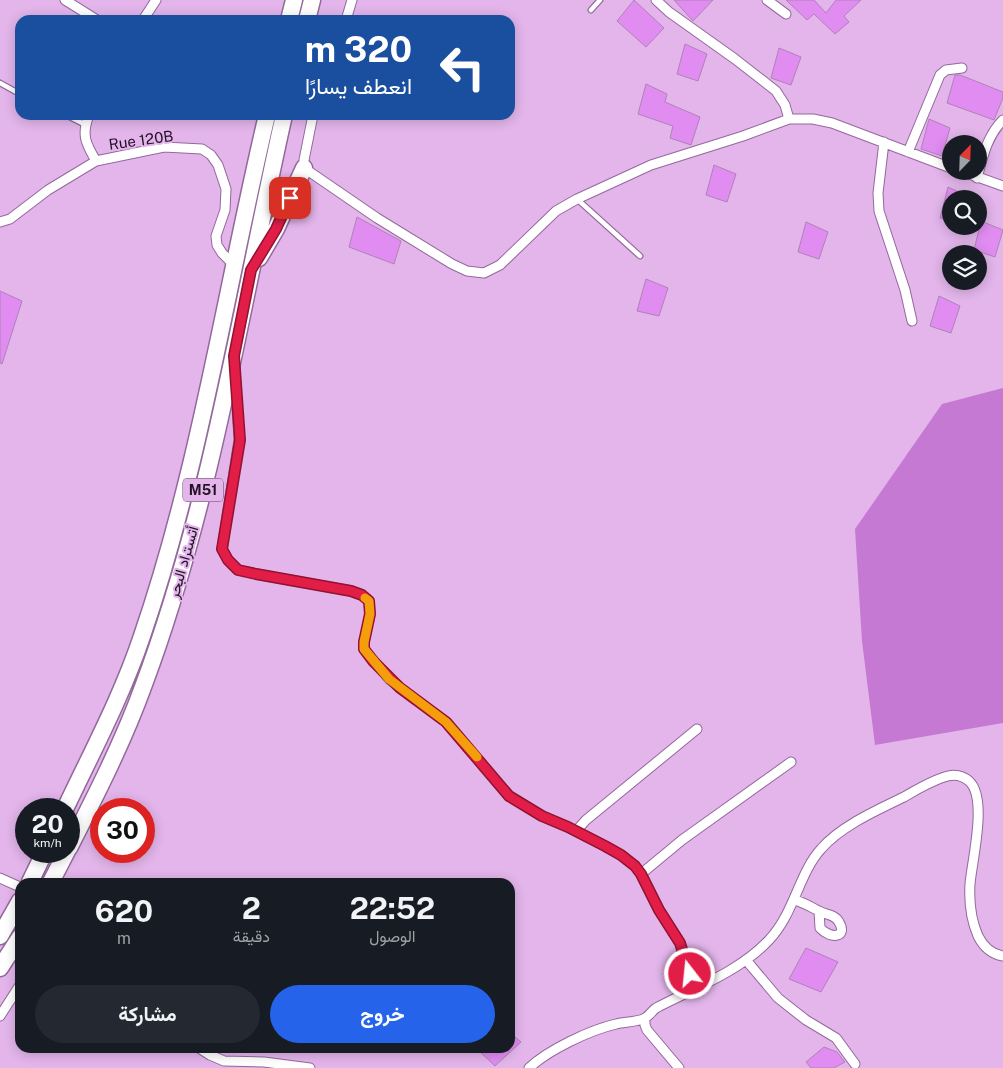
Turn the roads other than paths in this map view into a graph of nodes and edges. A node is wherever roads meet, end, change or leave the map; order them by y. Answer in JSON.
{"nodes":[{"id":1,"x":65,"y":0,"type":"edge"},
{"id":2,"x":156,"y":0,"type":"edge"},
{"id":3,"x":312,"y":0,"type":"edge"},
{"id":4,"x":352,"y":0,"type":"edge"},
{"id":5,"x":600,"y":0,"type":"edge"},
{"id":6,"x":656,"y":0,"type":"edge"},
{"id":7,"x":767,"y":0,"type":"edge"},
{"id":8,"x":293,"y":1,"type":"edge"},
{"id":9,"x":591,"y":10,"type":"dead end"},
{"id":10,"x":786,"y":14,"type":"dead end"},
{"id":11,"x":89,"y":15,"type":"edge"},
{"id":12,"x":146,"y":15,"type":"edge"},
{"id":13,"x":290,"y":15,"type":"edge"},
{"id":14,"x":308,"y":15,"type":"edge"},
{"id":15,"x":348,"y":15,"type":"edge"},
{"id":16,"x":962,"y":68,"type":"dead end"},
{"id":17,"x":0,"y":84,"type":"edge"},
{"id":18,"x":15,"y":92,"type":"edge"},
{"id":19,"x":790,"y":119,"type":"junction"},
{"id":20,"x":76,"y":120,"type":"edge"},
{"id":21,"x":88,"y":120,"type":"edge"},
{"id":22,"x":266,"y":120,"type":"edge"},
{"id":23,"x":283,"y":120,"type":"edge"},
{"id":24,"x":312,"y":120,"type":"edge"},
{"id":25,"x":1003,"y":120,"type":"edge"},
{"id":26,"x":86,"y":125,"type":"junction"},
{"id":27,"x":988,"y":140,"type":"edge"},
{"id":28,"x":884,"y":142,"type":"junction"},
{"id":29,"x":908,"y":152,"type":"junction"},
{"id":30,"x":96,"y":161,"type":"junction"},
{"id":31,"x":942,"y":165,"type":"edge"},
{"id":32,"x":304,"y":168,"type":"junction"},
{"id":33,"x":984,"y":180,"type":"edge"},
{"id":34,"x":1003,"y":186,"type":"edge"},
{"id":35,"x":577,"y":199,"type":"junction"},
{"id":36,"x":0,"y":222,"type":"edge"},
{"id":37,"x":640,"y":256,"type":"dead end"},
{"id":38,"x":234,"y":265,"type":"junction"},
{"id":39,"x":251,"y":270,"type":"junction"},
{"id":40,"x":912,"y":321,"type":"dead end"},
{"id":41,"x":234,"y":356,"type":"junction"},
{"id":42,"x":698,"y":729,"type":"dead end"},
{"id":43,"x":791,"y":762,"type":"dead end"},
{"id":44,"x":70,"y":798,"type":"edge"},
{"id":45,"x":80,"y":826,"type":"edge"},
{"id":46,"x":576,"y":831,"type":"junction"},
{"id":47,"x":39,"y":863,"type":"edge"},
{"id":48,"x":61,"y":863,"type":"edge"},
{"id":49,"x":641,"y":874,"type":"junction"},
{"id":50,"x":0,"y":878,"type":"edge"},
{"id":51,"x":32,"y":878,"type":"edge"},
{"id":52,"x":53,"y":878,"type":"edge"},
{"id":53,"x":15,"y":885,"type":"edge"},
{"id":54,"x":794,"y":900,"type":"junction"},
{"id":55,"x":15,"y":910,"type":"edge"},
{"id":56,"x":819,"y":911,"type":"dead end"},
{"id":57,"x":0,"y":936,"type":"edge"},
{"id":58,"x":15,"y":945,"type":"edge"},
{"id":59,"x":1003,"y":956,"type":"edge"},
{"id":60,"x":746,"y":960,"type":"junction"},
{"id":61,"x":0,"y":968,"type":"edge"},
{"id":62,"x":691,"y":992,"type":"junction"},
{"id":63,"x":15,"y":993,"type":"edge"},
{"id":64,"x":0,"y":1016,"type":"edge"},
{"id":65,"x":646,"y":1018,"type":"junction"},
{"id":66,"x":207,"y":1053,"type":"edge"},
{"id":67,"x":855,"y":1064,"type":"dead end"},
{"id":68,"x":310,"y":1068,"type":"edge"},
{"id":69,"x":529,"y":1068,"type":"edge"},
{"id":70,"x":679,"y":1068,"type":"edge"}],
"edges":[{"from":1,"to":11,"type":"street"},
{"from":2,"to":12,"type":"street"},
{"from":3,"to":14,"type":"highway"},
{"from":4,"to":15,"type":"street"},
{"from":5,"to":9,"type":"lane"},
{"from":6,"to":19,"type":"street"},
{"from":7,"to":10,"type":"street"},
{"from":8,"to":13,"type":"highway"},
{"from":16,"to":29,"type":"street"},
{"from":17,"to":18,"type":"lane"},
{"from":19,"to":28,"type":"street"},
{"from":19,"to":35,"type":"street"},
{"from":20,"to":26,"type":"lane"},
{"from":21,"to":26,"type":"street"},
{"from":22,"to":38,"type":"highway","name":"أتستراد البحر","number":"M51"},
{"from":23,"to":39,"type":"highway","name":"أتستراد البحر","number":"M51"},
{"from":24,"to":32,"type":"street"},
{"from":25,"to":27,"type":"street"},
{"from":26,"to":30,"type":"street"},
{"from":28,"to":29,"type":"street"},
{"from":28,"to":40,"type":"street"},
{"from":29,"to":31,"type":"street"},
{"from":30,"to":36,"type":"street","name":"Rue 120B"},
{"from":30,"to":38,"type":"street","name":"Rue 120B"},
{"from":32,"to":35,"type":"street"},
{"from":32,"to":39,"type":"highway"},
{"from":33,"to":34,"type":"street"},
{"from":35,"to":37,"type":"lane"},
{"from":38,"to":44,"type":"highway","name":"أتستراد البحر","number":"M51"},
{"from":39,"to":41,"type":"highway","name":"أتستراد البحر","number":"M51"},
{"from":41,"to":45,"type":"highway","name":"أتستراد البحر","number":"M51"},
{"from":41,"to":46,"type":"street"},
{"from":42,"to":46,"type":"street"},
{"from":43,"to":49,"type":"street"},
{"from":46,"to":49,"type":"street"},
{"from":47,"to":51,"type":"highway"},
{"from":48,"to":52,"type":"highway"},
{"from":49,"to":62,"type":"street"},
{"from":50,"to":53,"type":"street"},
{"from":54,"to":56,"type":"street"},
{"from":54,"to":59,"type":"street"},
{"from":54,"to":60,"type":"street"},
{"from":55,"to":57,"type":"highway"},
{"from":58,"to":61,"type":"highway"},
{"from":60,"to":62,"type":"street"},
{"from":60,"to":67,"type":"street"},
{"from":62,"to":65,"type":"street"},
{"from":63,"to":64,"type":"street"},
{"from":65,"to":69,"type":"street"},
{"from":65,"to":70,"type":"street"},
{"from":66,"to":68,"type":"street"}]}
